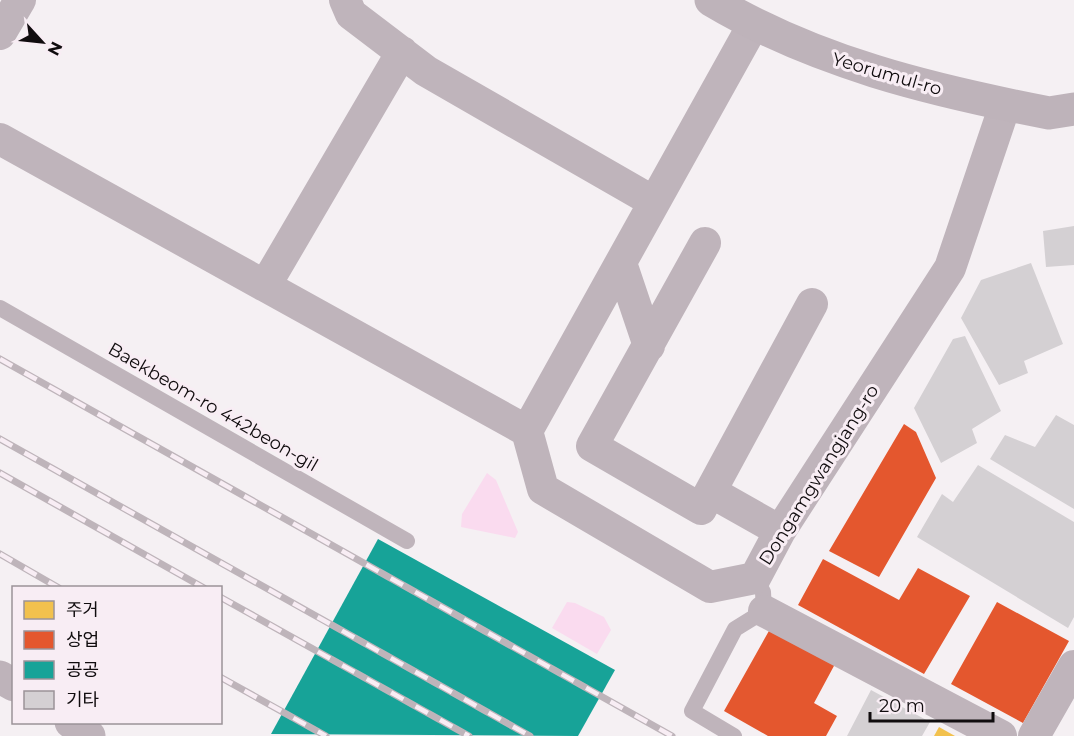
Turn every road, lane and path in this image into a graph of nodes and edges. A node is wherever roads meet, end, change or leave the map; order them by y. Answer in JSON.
{"nodes":[{"id":1,"x":20,"y":0,"type":"edge"},
{"id":2,"x":345,"y":0,"type":"edge"},
{"id":3,"x":711,"y":0,"type":"edge"},
{"id":4,"x":753,"y":25,"type":"junction"},
{"id":5,"x":0,"y":34,"type":"edge"},
{"id":6,"x":402,"y":52,"type":"junction"},
{"id":7,"x":1005,"y":105,"type":"junction"},
{"id":8,"x":1074,"y":109,"type":"edge"},
{"id":9,"x":0,"y":139,"type":"edge"},
{"id":10,"x":654,"y":202,"type":"junction"},
{"id":11,"x":705,"y":243,"type":"dead end"},
{"id":12,"x":621,"y":263,"type":"junction"},
{"id":13,"x":265,"y":286,"type":"junction"},
{"id":14,"x":812,"y":304,"type":"dead end"},
{"id":15,"x":0,"y":308,"type":"edge"},
{"id":16,"x":649,"y":346,"type":"junction"},
{"id":17,"x":527,"y":431,"type":"junction"},
{"id":18,"x":711,"y":492,"type":"junction"},
{"id":19,"x":780,"y":531,"type":"junction"},
{"id":20,"x":407,"y":541,"type":"dead end"},
{"id":21,"x":755,"y":578,"type":"junction"},
{"id":22,"x":764,"y":611,"type":"junction"},
{"id":23,"x":1074,"y":666,"type":"edge"},
{"id":24,"x":72,"y":724,"type":"edge"},
{"id":25,"x":89,"y":736,"type":"edge"},
{"id":26,"x":734,"y":736,"type":"edge"},
{"id":27,"x":1001,"y":736,"type":"edge"},
{"id":28,"x":1034,"y":736,"type":"edge"}],
"edges":[{"from":1,"to":5,"type":"street"},
{"from":2,"to":6,"type":"street"},
{"from":3,"to":4,"type":"main road","name":"Yeorumul-ro"},
{"from":4,"to":7,"type":"main road","name":"Yeorumul-ro"},
{"from":4,"to":10,"type":"street"},
{"from":6,"to":10,"type":"street"},
{"from":6,"to":13,"type":"street"},
{"from":7,"to":8,"type":"main road","name":"Yeorumul-ro"},
{"from":7,"to":19,"type":"street","name":"Dongamgwangjang-ro"},
{"from":9,"to":13,"type":"street"},
{"from":10,"to":12,"type":"street"},
{"from":11,"to":16,"type":"street"},
{"from":12,"to":16,"type":"street"},
{"from":12,"to":17,"type":"street"},
{"from":13,"to":17,"type":"street"},
{"from":14,"to":18,"type":"street"},
{"from":15,"to":20,"type":"lane","name":"Baekbeom-ro 442beon-gil"},
{"from":16,"to":18,"type":"street"},
{"from":17,"to":21,"type":"street","name":"Dongamgwangjang-ro"},
{"from":18,"to":19,"type":"street"},
{"from":19,"to":21,"type":"street","name":"Dongamgwangjang-ro"},
{"from":21,"to":22,"type":"lane"},
{"from":22,"to":26,"type":"lane"},
{"from":22,"to":27,"type":"street"},
{"from":23,"to":28,"type":"street"},
{"from":24,"to":25,"type":"main road"}]}
